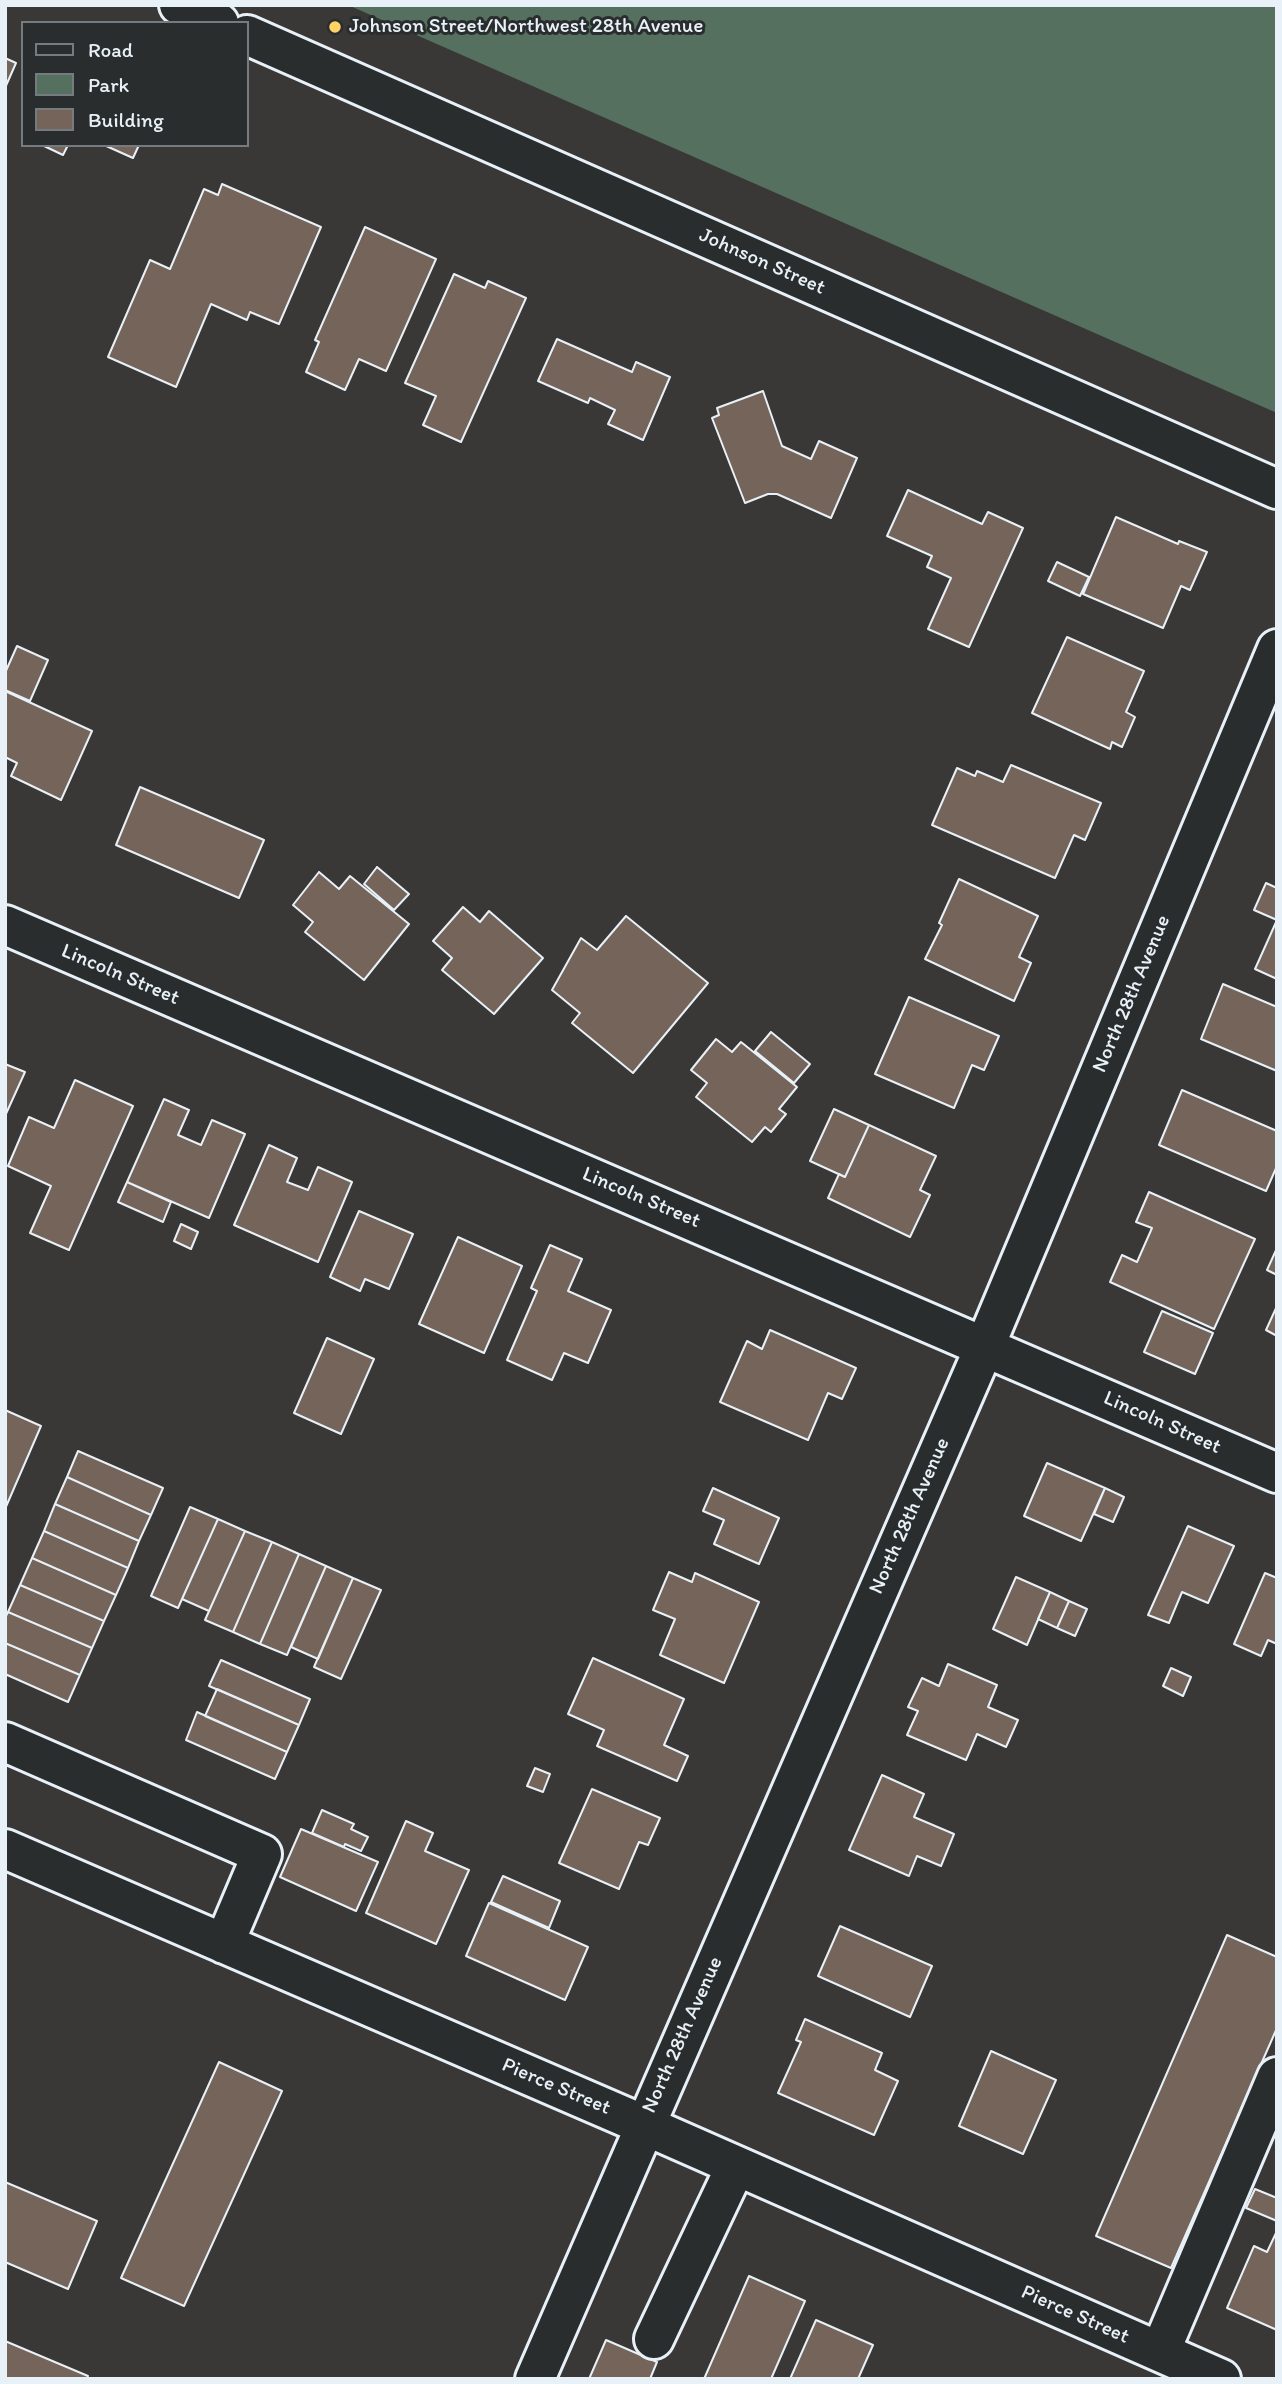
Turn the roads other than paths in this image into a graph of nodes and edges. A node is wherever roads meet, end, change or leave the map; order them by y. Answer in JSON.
{"nodes":[{"id":1,"x":179,"y":5,"type":"edge"},
{"id":2,"x":215,"y":21,"type":"edge"},
{"id":3,"x":248,"y":35,"type":"edge"},
{"id":4,"x":1277,"y":489,"type":"edge"},
{"id":5,"x":1277,"y":649,"type":"edge"},
{"id":6,"x":5,"y":925,"type":"edge"},
{"id":7,"x":985,"y":1346,"type":"junction"},
{"id":8,"x":1277,"y":1473,"type":"edge"},
{"id":9,"x":5,"y":1742,"type":"edge"},
{"id":10,"x":5,"y":1849,"type":"edge"},
{"id":11,"x":224,"y":1944,"type":"junction"},
{"id":12,"x":1277,"y":2077,"type":"edge"},
{"id":13,"x":644,"y":2125,"type":"junction"},
{"id":14,"x":736,"y":2166,"type":"junction"},
{"id":15,"x":654,"y":2339,"type":"dead end"},
{"id":16,"x":1160,"y":2352,"type":"junction"},
{"id":17,"x":535,"y":2379,"type":"edge"},
{"id":18,"x":1221,"y":2379,"type":"edge"}],
"edges":[{"from":1,"to":2,"type":"street"},
{"from":3,"to":4,"type":"street","name":"Johnson Street"},
{"from":5,"to":7,"type":"street","name":"North 28th Avenue"},
{"from":6,"to":7,"type":"street","name":"Lincoln Street"},
{"from":7,"to":8,"type":"street","name":"Lincoln Street"},
{"from":7,"to":13,"type":"street","name":"North 28th Avenue"},
{"from":9,"to":11,"type":"street"},
{"from":10,"to":11,"type":"street","name":"Pierce Street"},
{"from":11,"to":13,"type":"street","name":"Pierce Street"},
{"from":12,"to":16,"type":"street"},
{"from":13,"to":14,"type":"street","name":"Pierce Street"},
{"from":13,"to":17,"type":"street","name":"North 28th Avenue"},
{"from":14,"to":15,"type":"street"},
{"from":14,"to":16,"type":"street","name":"Pierce Street"},
{"from":16,"to":18,"type":"street","name":"Pierce Street"}]}
